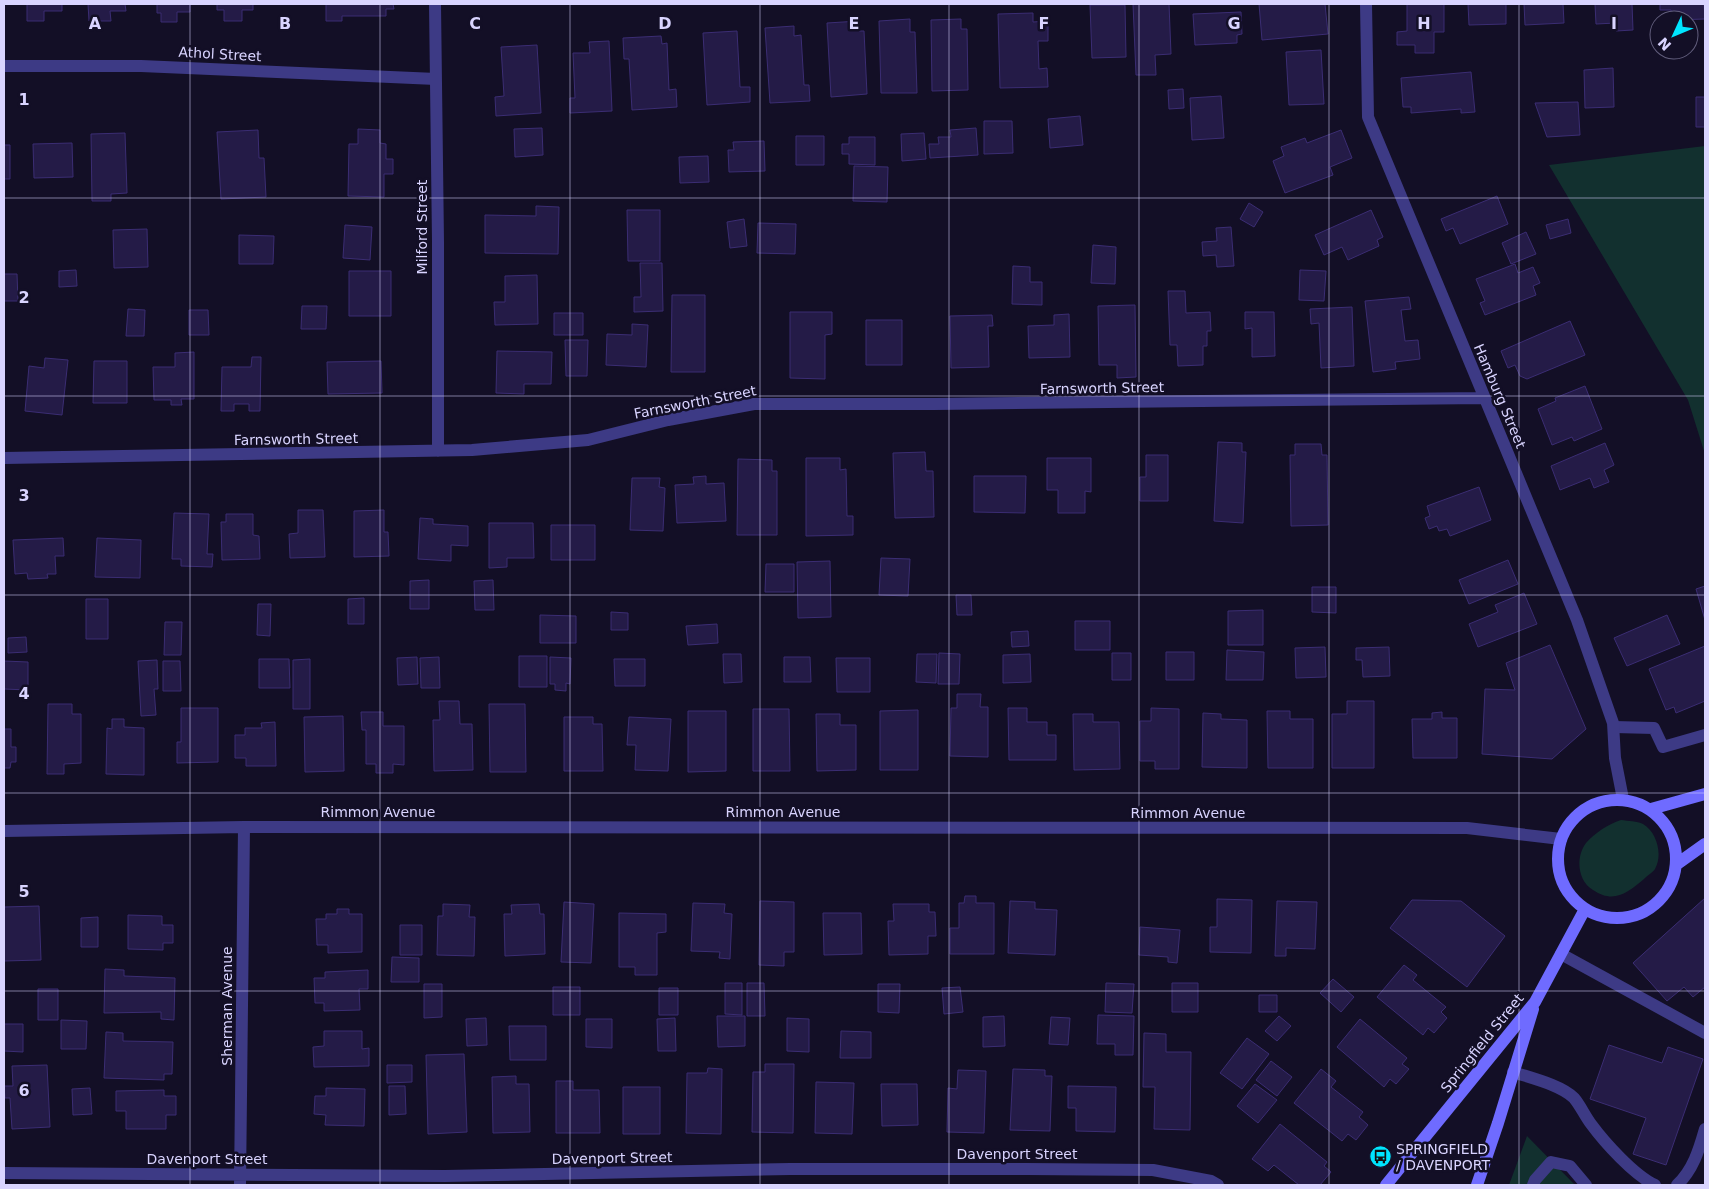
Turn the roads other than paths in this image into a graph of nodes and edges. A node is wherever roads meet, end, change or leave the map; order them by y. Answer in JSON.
{"nodes":[{"id":1,"x":434,"y":4,"type":"edge"},
{"id":2,"x":1366,"y":4,"type":"edge"},
{"id":3,"x":4,"y":66,"type":"edge"},
{"id":4,"x":436,"y":79,"type":"junction"},
{"id":5,"x":1484,"y":398,"type":"junction"},
{"id":6,"x":438,"y":451,"type":"junction"},
{"id":7,"x":4,"y":458,"type":"edge"},
{"id":8,"x":1614,"y":727,"type":"junction"},
{"id":9,"x":1705,"y":735,"type":"edge"},
{"id":10,"x":1705,"y":794,"type":"edge"},
{"id":11,"x":1623,"y":799,"type":"junction"},
{"id":12,"x":1651,"y":809,"type":"junction"},
{"id":13,"x":244,"y":827,"type":"junction"},
{"id":14,"x":4,"y":831,"type":"edge"},
{"id":15,"x":1561,"y":839,"type":"junction"},
{"id":16,"x":1705,"y":844,"type":"edge"},
{"id":17,"x":1677,"y":864,"type":"junction"},
{"id":18,"x":1585,"y":909,"type":"junction"},
{"id":19,"x":1560,"y":954,"type":"junction"},
{"id":20,"x":1535,"y":1002,"type":"junction"},
{"id":21,"x":1705,"y":1033,"type":"edge"},
{"id":22,"x":1514,"y":1072,"type":"junction"},
{"id":23,"x":1705,"y":1129,"type":"edge"},
{"id":24,"x":4,"y":1173,"type":"edge"},
{"id":25,"x":240,"y":1179,"type":"edge"},
{"id":26,"x":1218,"y":1185,"type":"edge"},
{"id":27,"x":1386,"y":1185,"type":"edge"},
{"id":28,"x":1476,"y":1185,"type":"edge"},
{"id":29,"x":1533,"y":1185,"type":"edge"},
{"id":30,"x":1586,"y":1185,"type":"edge"},
{"id":31,"x":1655,"y":1185,"type":"edge"},
{"id":32,"x":1677,"y":1185,"type":"edge"}],
"edges":[{"from":1,"to":4,"type":"street","name":"Milford Street"},
{"from":2,"to":5,"type":"street","name":"Hamburg Street"},
{"from":3,"to":4,"type":"street","name":"Athol Street"},
{"from":4,"to":6,"type":"street","name":"Milford Street"},
{"from":5,"to":6,"type":"street","name":"Farnsworth Street"},
{"from":5,"to":8,"type":"street","name":"Hamburg Street"},
{"from":6,"to":7,"type":"street","name":"Farnsworth Street"},
{"from":8,"to":9,"type":"street"},
{"from":8,"to":11,"type":"street","name":"Hamburg Street"},
{"from":10,"to":12,"type":"main road"},
{"from":11,"to":12,"type":"main road"},
{"from":11,"to":15,"type":"main road"},
{"from":12,"to":17,"type":"main road"},
{"from":13,"to":14,"type":"street","name":"Rimmon Avenue"},
{"from":13,"to":15,"type":"street","name":"Rimmon Avenue"},
{"from":13,"to":25,"type":"street","name":"Sherman Avenue"},
{"from":15,"to":18,"type":"main road"},
{"from":16,"to":17,"type":"main road"},
{"from":17,"to":18,"type":"main road"},
{"from":18,"to":19,"type":"main road","name":"Springfield Street"},
{"from":19,"to":20,"type":"main road","name":"Springfield Street"},
{"from":19,"to":21,"type":"street"},
{"from":20,"to":22,"type":"main road"},
{"from":20,"to":27,"type":"main road","name":"Springfield Street"},
{"from":22,"to":28,"type":"main road"},
{"from":22,"to":31,"type":"street"},
{"from":23,"to":32,"type":"street"},
{"from":24,"to":25,"type":"street","name":"Davenport Street"},
{"from":25,"to":26,"type":"street","name":"Davenport Street"},
{"from":29,"to":30,"type":"street"}]}
